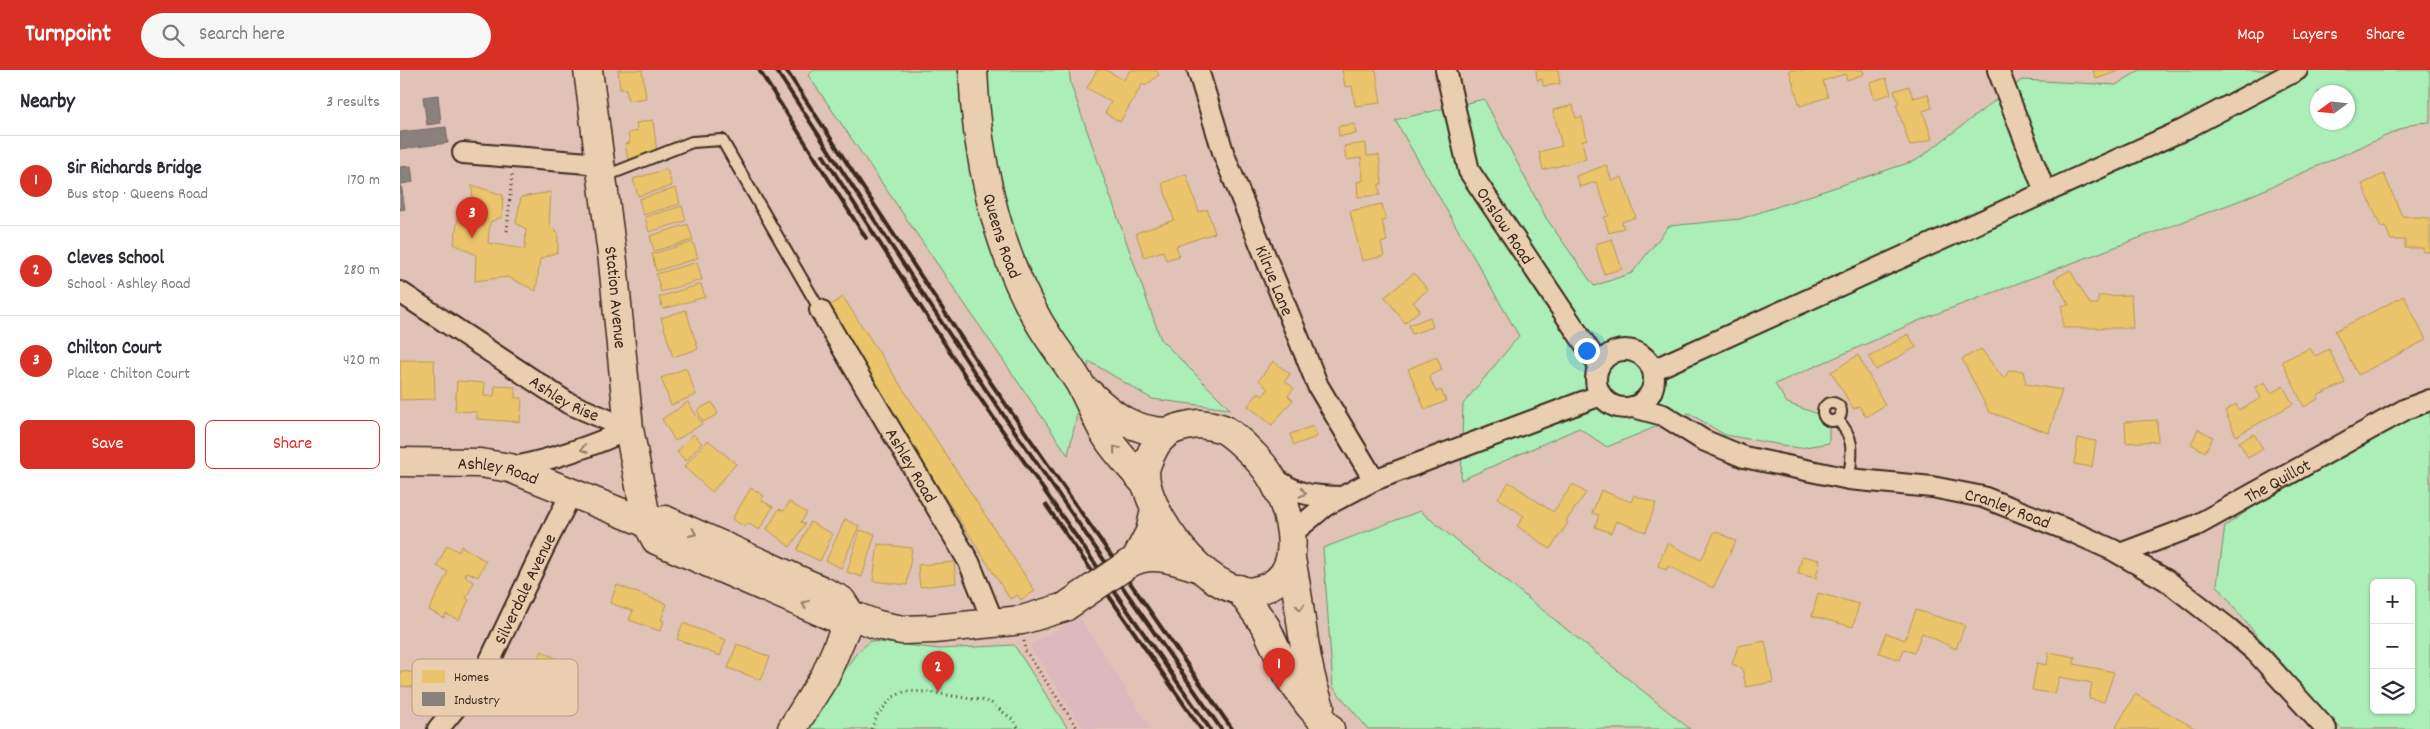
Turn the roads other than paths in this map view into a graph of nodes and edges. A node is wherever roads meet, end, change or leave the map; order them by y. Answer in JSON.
{"nodes":[{"id":1,"x":588,"y":70,"type":"edge"},
{"id":2,"x":973,"y":70,"type":"edge"},
{"id":3,"x":1198,"y":70,"type":"edge"},
{"id":4,"x":1446,"y":70,"type":"edge"},
{"id":5,"x":1998,"y":70,"type":"edge"},
{"id":6,"x":2297,"y":70,"type":"edge"},
{"id":7,"x":463,"y":153,"type":"dead end"},
{"id":8,"x":601,"y":170,"type":"junction"},
{"id":9,"x":2045,"y":192,"type":"junction"},
{"id":10,"x":400,"y":292,"type":"edge"},
{"id":11,"x":820,"y":310,"type":"joint"},
{"id":12,"x":1599,"y":365,"type":"junction"},
{"id":13,"x":1653,"y":370,"type":"junction"},
{"id":14,"x":1080,"y":383,"type":"junction"},
{"id":15,"x":1601,"y":395,"type":"junction"},
{"id":16,"x":2430,"y":400,"type":"edge"},
{"id":17,"x":1633,"y":407,"type":"junction"},
{"id":18,"x":1838,"y":418,"type":"dead end"},
{"id":19,"x":629,"y":430,"type":"junction"},
{"id":20,"x":1167,"y":432,"type":"junction"},
{"id":21,"x":400,"y":462,"type":"edge"},
{"id":22,"x":510,"y":468,"type":"junction"},
{"id":23,"x":1270,"y":475,"type":"junction"},
{"id":24,"x":1849,"y":479,"type":"junction"},
{"id":25,"x":1374,"y":480,"type":"junction"},
{"id":26,"x":571,"y":494,"type":"junction"},
{"id":27,"x":1340,"y":497,"type":"junction"},
{"id":28,"x":1151,"y":498,"type":"junction"},
{"id":29,"x":647,"y":523,"type":"junction"},
{"id":30,"x":1291,"y":547,"type":"junction"},
{"id":31,"x":2120,"y":554,"type":"junction"},
{"id":32,"x":1132,"y":561,"type":"junction"},
{"id":33,"x":1197,"y":567,"type":"junction"},
{"id":34,"x":1239,"y":589,"type":"junction"},
{"id":35,"x":851,"y":616,"type":"junction"},
{"id":36,"x":994,"y":624,"type":"junction"},
{"id":37,"x":491,"y":659,"type":"edge"},
{"id":38,"x":449,"y":716,"type":"edge"},
{"id":39,"x":1328,"y":726,"type":"edge"},
{"id":40,"x":438,"y":729,"type":"edge"},
{"id":41,"x":792,"y":729,"type":"edge"},
{"id":42,"x":2326,"y":729,"type":"edge"}],
"edges":[{"from":1,"to":8,"type":"main road","name":"Station Avenue"},
{"from":2,"to":14,"type":"main road","name":"Queens Road"},
{"from":3,"to":25,"type":"street","name":"Kilrue Lane"},
{"from":4,"to":12,"type":"street","name":"Onslow Road"},
{"from":5,"to":9,"type":"street"},
{"from":6,"to":9,"type":"street"},
{"from":7,"to":8,"type":"street"},
{"from":8,"to":11,"type":"lane"},
{"from":8,"to":19,"type":"main road","name":"Station Avenue"},
{"from":9,"to":13,"type":"street"},
{"from":10,"to":19,"type":"street","name":"Ashley Rise"},
{"from":11,"to":36,"type":"street","name":"Ashley Road"},
{"from":12,"to":13,"type":"street"},
{"from":12,"to":15,"type":"street"},
{"from":13,"to":17,"type":"street"},
{"from":14,"to":20,"type":"main road","name":"Queens Road"},
{"from":28,"to":14,"type":"main road","name":"Queens Road","one_way":true},
{"from":15,"to":17,"type":"street"},
{"from":15,"to":25,"type":"street"},
{"from":16,"to":31,"type":"street","name":"The Quillot"},
{"from":17,"to":24,"type":"street","name":"Cranley Road"},
{"from":18,"to":24,"type":"lane"},
{"from":19,"to":22,"type":"street","name":"Ashley Rise","one_way":true},
{"from":19,"to":29,"type":"main road","name":"Station Avenue"},
{"from":20,"to":23,"type":"main road"},
{"from":20,"to":28,"type":"main road"},
{"from":21,"to":22,"type":"main road","name":"Ashley Road"},
{"from":22,"to":26,"type":"main road","name":"Ashley Road"},
{"from":23,"to":27,"type":"street","one_way":true},
{"from":23,"to":30,"type":"main road"},
{"from":24,"to":31,"type":"street","name":"Cranley Road"},
{"from":25,"to":27,"type":"street"},
{"from":26,"to":29,"type":"main road","name":"Ashley Road"},
{"from":26,"to":37,"type":"street","name":"Silverdale Avenue"},
{"from":27,"to":30,"type":"street"},
{"from":28,"to":32,"type":"main road"},
{"from":28,"to":33,"type":"main road"},
{"from":29,"to":35,"type":"main road"},
{"from":30,"to":34,"type":"main road"},
{"from":30,"to":39,"type":"main road","one_way":true},
{"from":31,"to":42,"type":"street","name":"Cranley Road"},
{"from":32,"to":33,"type":"main road"},
{"from":32,"to":36,"type":"main road","bridge":true},
{"from":33,"to":34,"type":"main road"},
{"from":34,"to":39,"type":"main road"},
{"from":35,"to":36,"type":"main road"},
{"from":35,"to":41,"type":"main road"},
{"from":38,"to":40,"type":"street","name":"Silverdale Avenue"}]}
